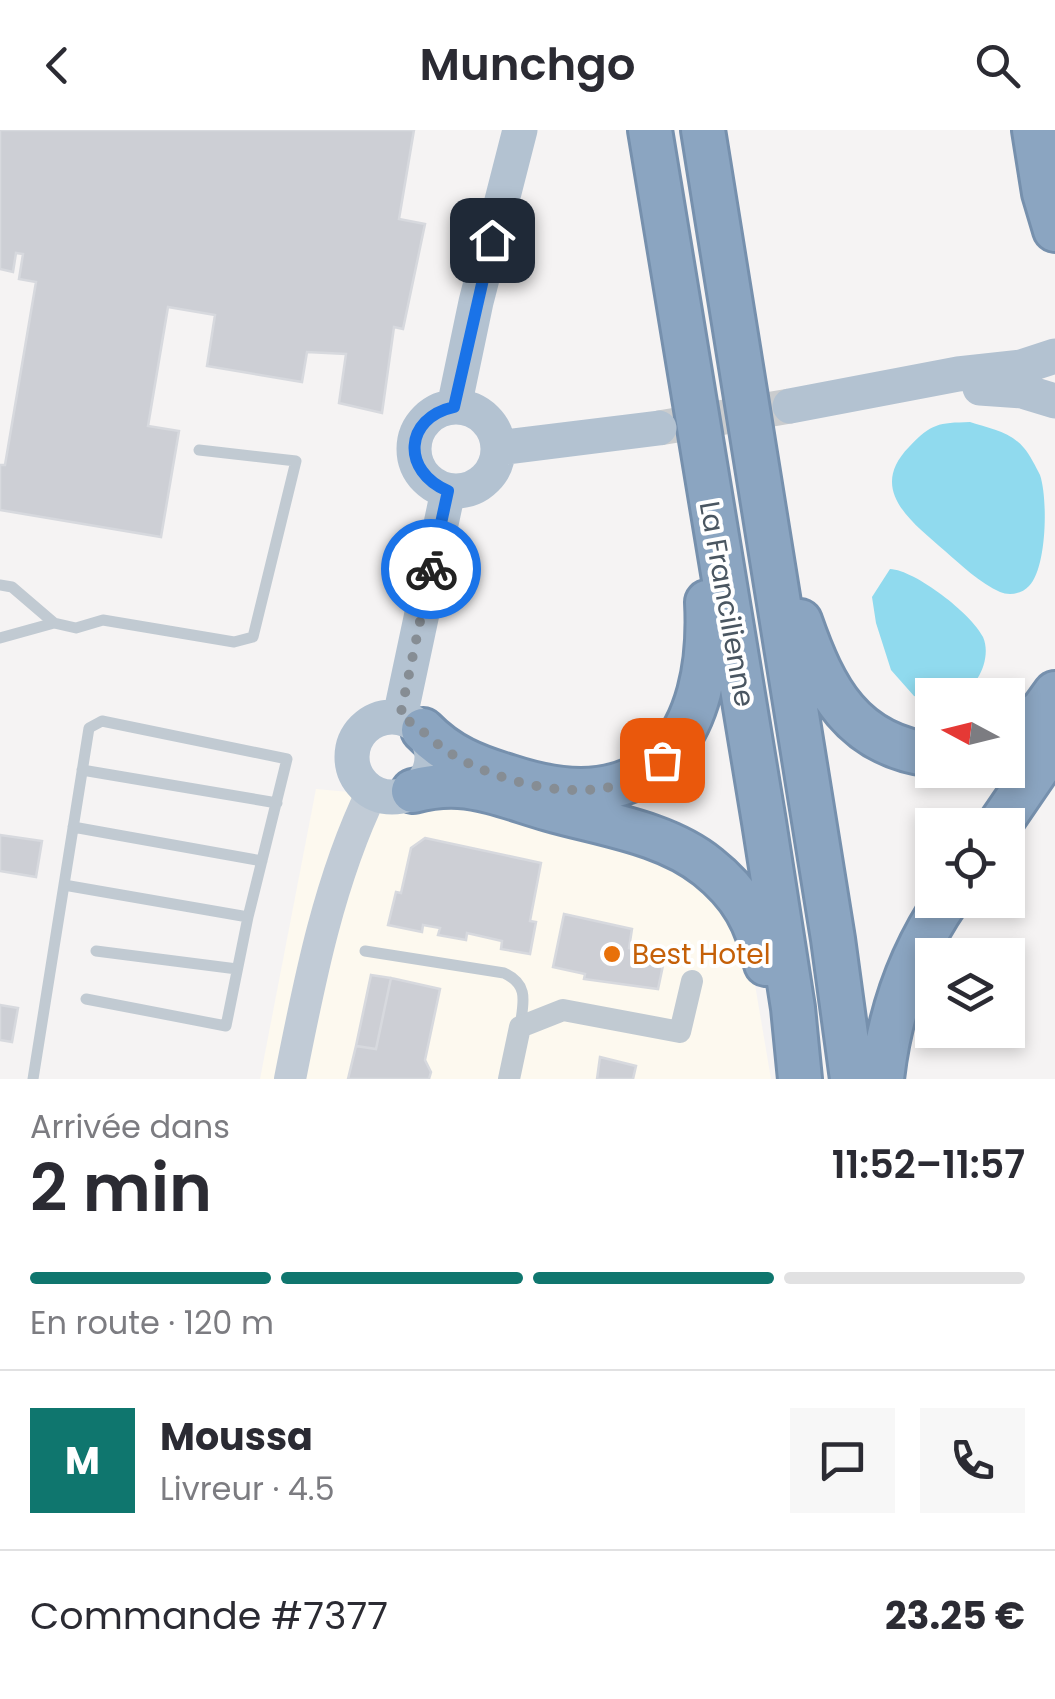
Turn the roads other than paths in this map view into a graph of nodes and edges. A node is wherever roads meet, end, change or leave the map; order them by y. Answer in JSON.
{"nodes":[{"id":1,"x":520,"y":130,"type":"edge"},
{"id":2,"x":650,"y":130,"type":"edge"},
{"id":3,"x":703,"y":130,"type":"edge"},
{"id":4,"x":1034,"y":130,"type":"edge"},
{"id":5,"x":713,"y":194,"type":"junction"},
{"id":6,"x":1055,"y":230,"type":"edge"},
{"id":7,"x":1055,"y":356,"type":"edge"},
{"id":8,"x":864,"y":394,"type":"junction"},
{"id":9,"x":1055,"y":401,"type":"edge"},
{"id":10,"x":790,"y":406,"type":"tunnel mouth"},
{"id":11,"x":454,"y":407,"type":"junction"},
{"id":12,"x":659,"y":428,"type":"tunnel mouth"},
{"id":13,"x":498,"y":448,"type":"junction"},
{"id":14,"x":199,"y":450,"type":"dead end"},
{"id":15,"x":448,"y":491,"type":"junction"},
{"id":16,"x":708,"y":492,"type":"junction"},
{"id":17,"x":0,"y":585,"type":"edge"},
{"id":18,"x":54,"y":623,"type":"junction"},
{"id":19,"x":0,"y":638,"type":"edge"},
{"id":20,"x":1055,"y":693,"type":"edge"},
{"id":21,"x":412,"y":724,"type":"junction"},
{"id":22,"x":1025,"y":724,"type":"edge"},
{"id":23,"x":1055,"y":743,"type":"edge"},
{"id":24,"x":915,"y":750,"type":"edge"},
{"id":25,"x":82,"y":770,"type":"junction"},
{"id":26,"x":392,"y":791,"type":"junction"},
{"id":27,"x":276,"y":803,"type":"junction"},
{"id":28,"x":1010,"y":808,"type":"edge"},
{"id":29,"x":73,"y":827,"type":"junction"},
{"id":30,"x":262,"y":862,"type":"junction"},
{"id":31,"x":64,"y":886,"type":"junction"},
{"id":32,"x":248,"y":917,"type":"junction"},
{"id":33,"x":936,"y":918,"type":"edge"},
{"id":34,"x":96,"y":951,"type":"dead end"},
{"id":35,"x":365,"y":951,"type":"dead end"},
{"id":36,"x":238,"y":969,"type":"junction"},
{"id":37,"x":692,"y":982,"type":"dead end"},
{"id":38,"x":86,"y":999,"type":"dead end"},
{"id":39,"x":793,"y":1008,"type":"junction"},
{"id":40,"x":520,"y":1027,"type":"junction"},
{"id":41,"x":33,"y":1079,"type":"edge"},
{"id":42,"x":290,"y":1079,"type":"edge"},
{"id":43,"x":510,"y":1079,"type":"edge"},
{"id":44,"x":800,"y":1079,"type":"edge"},
{"id":45,"x":852,"y":1079,"type":"edge"},
{"id":46,"x":882,"y":1079,"type":"edge"}],
"edges":[{"from":1,"to":11,"type":"main road"},
{"from":2,"to":16,"type":"highway","name":"La Francilienne"},
{"from":3,"to":5,"type":"highway","name":"La Francilienne"},
{"from":4,"to":6,"type":"highway"},
{"from":5,"to":24,"type":"highway"},
{"from":5,"to":45,"type":"highway","name":"La Francilienne"},
{"from":7,"to":8,"type":"main road"},
{"from":8,"to":9,"type":"main road"},
{"from":8,"to":10,"type":"main road"},
{"from":11,"to":13,"type":"main road"},
{"from":11,"to":15,"type":"main road"},
{"from":12,"to":13,"type":"main road"},
{"from":13,"to":15,"type":"main road"},
{"from":14,"to":18,"type":"lane"},
{"from":15,"to":21,"type":"main road"},
{"from":16,"to":21,"type":"highway"},
{"from":16,"to":39,"type":"highway","name":"La Francilienne"},
{"from":17,"to":18,"type":"lane"},
{"from":18,"to":19,"type":"lane"},
{"from":20,"to":22,"type":"highway"},
{"from":21,"to":26,"type":"main road"},
{"from":21,"to":26,"type":"main road"},
{"from":23,"to":28,"type":"highway"},
{"from":25,"to":27,"type":"lane"},
{"from":25,"to":27,"type":"lane"},
{"from":25,"to":29,"type":"lane"},
{"from":26,"to":39,"type":"highway"},
{"from":26,"to":42,"type":"street"},
{"from":27,"to":30,"type":"lane"},
{"from":29,"to":30,"type":"lane"},
{"from":29,"to":31,"type":"lane"},
{"from":30,"to":32,"type":"lane"},
{"from":31,"to":32,"type":"lane"},
{"from":31,"to":41,"type":"lane"},
{"from":32,"to":36,"type":"lane"},
{"from":33,"to":46,"type":"highway"},
{"from":34,"to":36,"type":"lane"},
{"from":35,"to":40,"type":"lane"},
{"from":36,"to":38,"type":"lane"},
{"from":37,"to":40,"type":"street"},
{"from":39,"to":44,"type":"highway","name":"La Francilienne"},
{"from":40,"to":43,"type":"street"}]}
